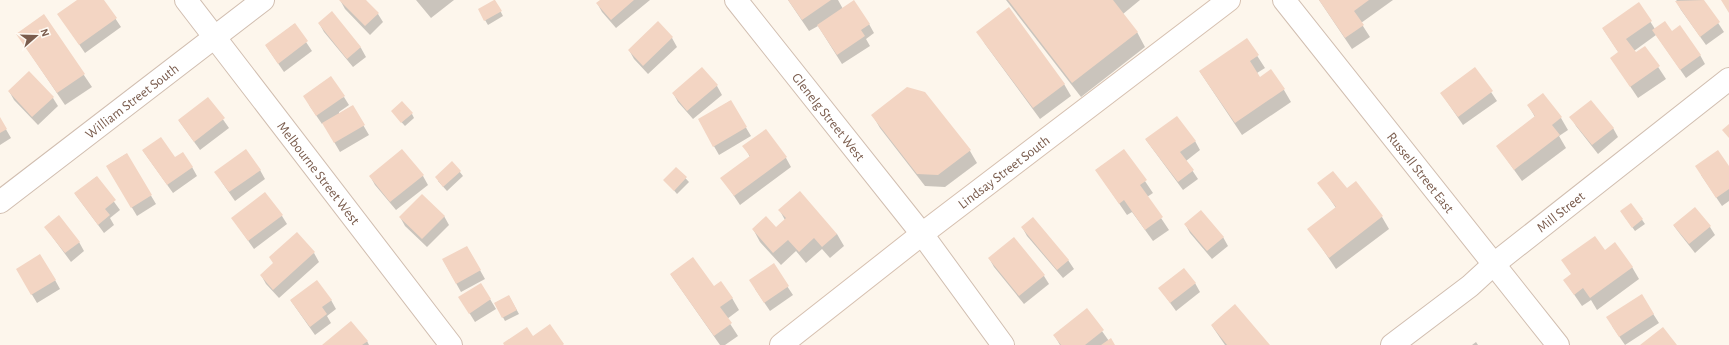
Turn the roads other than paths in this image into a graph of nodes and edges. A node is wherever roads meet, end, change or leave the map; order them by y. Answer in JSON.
{"nodes":[{"id":1,"x":186,"y":0,"type":"edge"},
{"id":2,"x":263,"y":0,"type":"edge"},
{"id":3,"x":736,"y":0,"type":"edge"},
{"id":4,"x":1228,"y":0,"type":"edge"},
{"id":5,"x":1284,"y":0,"type":"edge"},
{"id":6,"x":216,"y":37,"type":"junction"},
{"id":7,"x":1729,"y":79,"type":"edge"},
{"id":8,"x":0,"y":202,"type":"edge"},
{"id":9,"x":922,"y":234,"type":"junction"},
{"id":10,"x":1494,"y":264,"type":"junction"},
{"id":11,"x":452,"y":345,"type":"edge"},
{"id":12,"x":780,"y":345,"type":"edge"},
{"id":13,"x":1003,"y":345,"type":"edge"},
{"id":14,"x":1392,"y":345,"type":"edge"},
{"id":15,"x":1558,"y":345,"type":"edge"}],
"edges":[{"from":1,"to":6,"type":"street","name":"Melbourne Street West"},
{"from":2,"to":6,"type":"street","name":"William Street South"},
{"from":3,"to":9,"type":"street","name":"Glenelg Street West"},
{"from":4,"to":9,"type":"street","name":"Lindsay Street South"},
{"from":5,"to":10,"type":"street","name":"Russell Street East"},
{"from":6,"to":8,"type":"street","name":"William Street South"},
{"from":6,"to":11,"type":"street","name":"Melbourne Street West"},
{"from":7,"to":10,"type":"street","name":"Mill Street"},
{"from":9,"to":12,"type":"street","name":"Lindsay Street South"},
{"from":9,"to":13,"type":"street","name":"Glenelg Street West"},
{"from":10,"to":14,"type":"street","name":"Mill Street"},
{"from":10,"to":15,"type":"street","name":"Russell Street East"}]}
